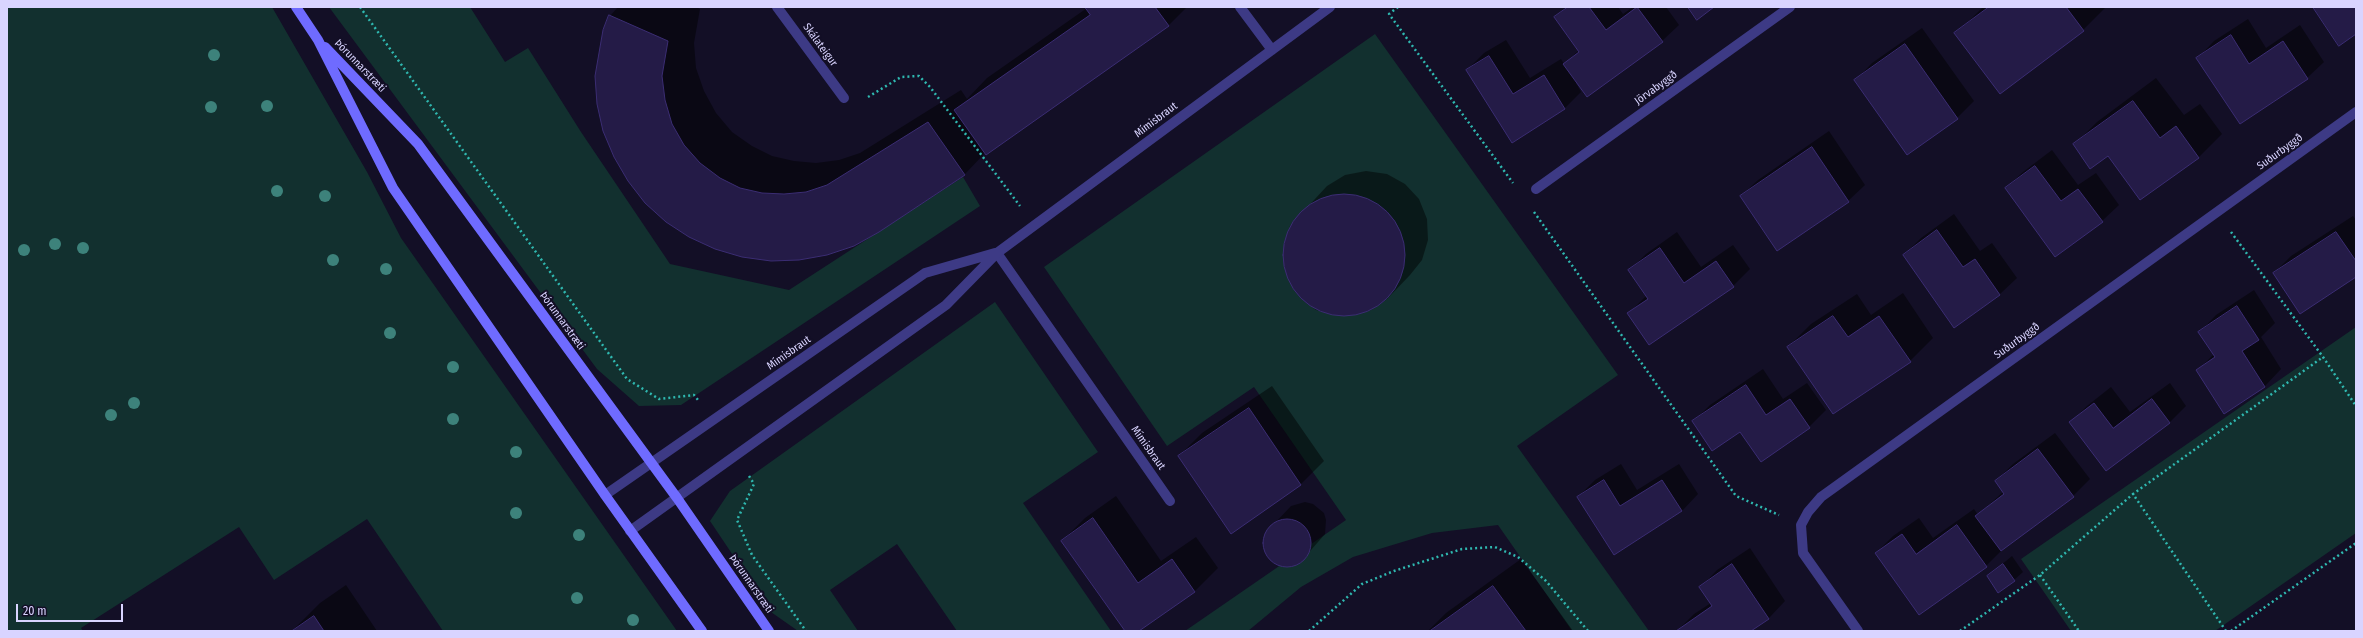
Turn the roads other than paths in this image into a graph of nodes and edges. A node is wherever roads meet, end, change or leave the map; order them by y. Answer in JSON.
{"nodes":[{"id":1,"x":296,"y":7,"type":"edge"},
{"id":2,"x":777,"y":7,"type":"edge"},
{"id":3,"x":1240,"y":7,"type":"edge"},
{"id":4,"x":1330,"y":7,"type":"edge"},
{"id":5,"x":1790,"y":7,"type":"edge"},
{"id":6,"x":318,"y":40,"type":"junction"},
{"id":7,"x":1272,"y":50,"type":"junction"},
{"id":8,"x":844,"y":98,"type":"road end"},
{"id":9,"x":2356,"y":112,"type":"edge"},
{"id":10,"x":1536,"y":189,"type":"road end"},
{"id":11,"x":997,"y":253,"type":"junction"},
{"id":12,"x":651,"y":464,"type":"junction"},
{"id":13,"x":605,"y":495,"type":"junction"},
{"id":14,"x":677,"y":498,"type":"junction"},
{"id":15,"x":1170,"y":500,"type":"dead end"},
{"id":16,"x":630,"y":530,"type":"junction"},
{"id":17,"x":702,"y":631,"type":"edge"},
{"id":18,"x":769,"y":631,"type":"edge"},
{"id":19,"x":1858,"y":631,"type":"edge"}],
"edges":[{"from":1,"to":6,"type":"street","name":"Þórunnarstræti"},
{"from":2,"to":8,"type":"street","name":"Skálateigur"},
{"from":3,"to":7,"type":"street"},
{"from":4,"to":7,"type":"street","name":"Mímisbraut"},
{"from":5,"to":10,"type":"street","name":"Jörvabyggð"},
{"from":6,"to":12,"type":"street","name":"Þórunnarstræti"},
{"from":6,"to":13,"type":"street","name":"Þórunnarstræti"},
{"from":7,"to":11,"type":"street","name":"Mímisbraut"},
{"from":9,"to":19,"type":"street","name":"Suðurbyggð"},
{"from":11,"to":12,"type":"street","name":"Mímisbraut"},
{"from":11,"to":14,"type":"street","name":"Mímisbraut"},
{"from":11,"to":15,"type":"street","name":"Mímisbraut"},
{"from":12,"to":13,"type":"street","name":"Mímisbraut"},
{"from":12,"to":14,"type":"street","name":"Þórunnarstræti"},
{"from":13,"to":16,"type":"street","name":"Þórunnarstræti"},
{"from":14,"to":16,"type":"street","name":"Mímisbraut"},
{"from":14,"to":18,"type":"street","name":"Þórunnarstræti"},
{"from":16,"to":17,"type":"street","name":"Þórunnarstræti"}]}
